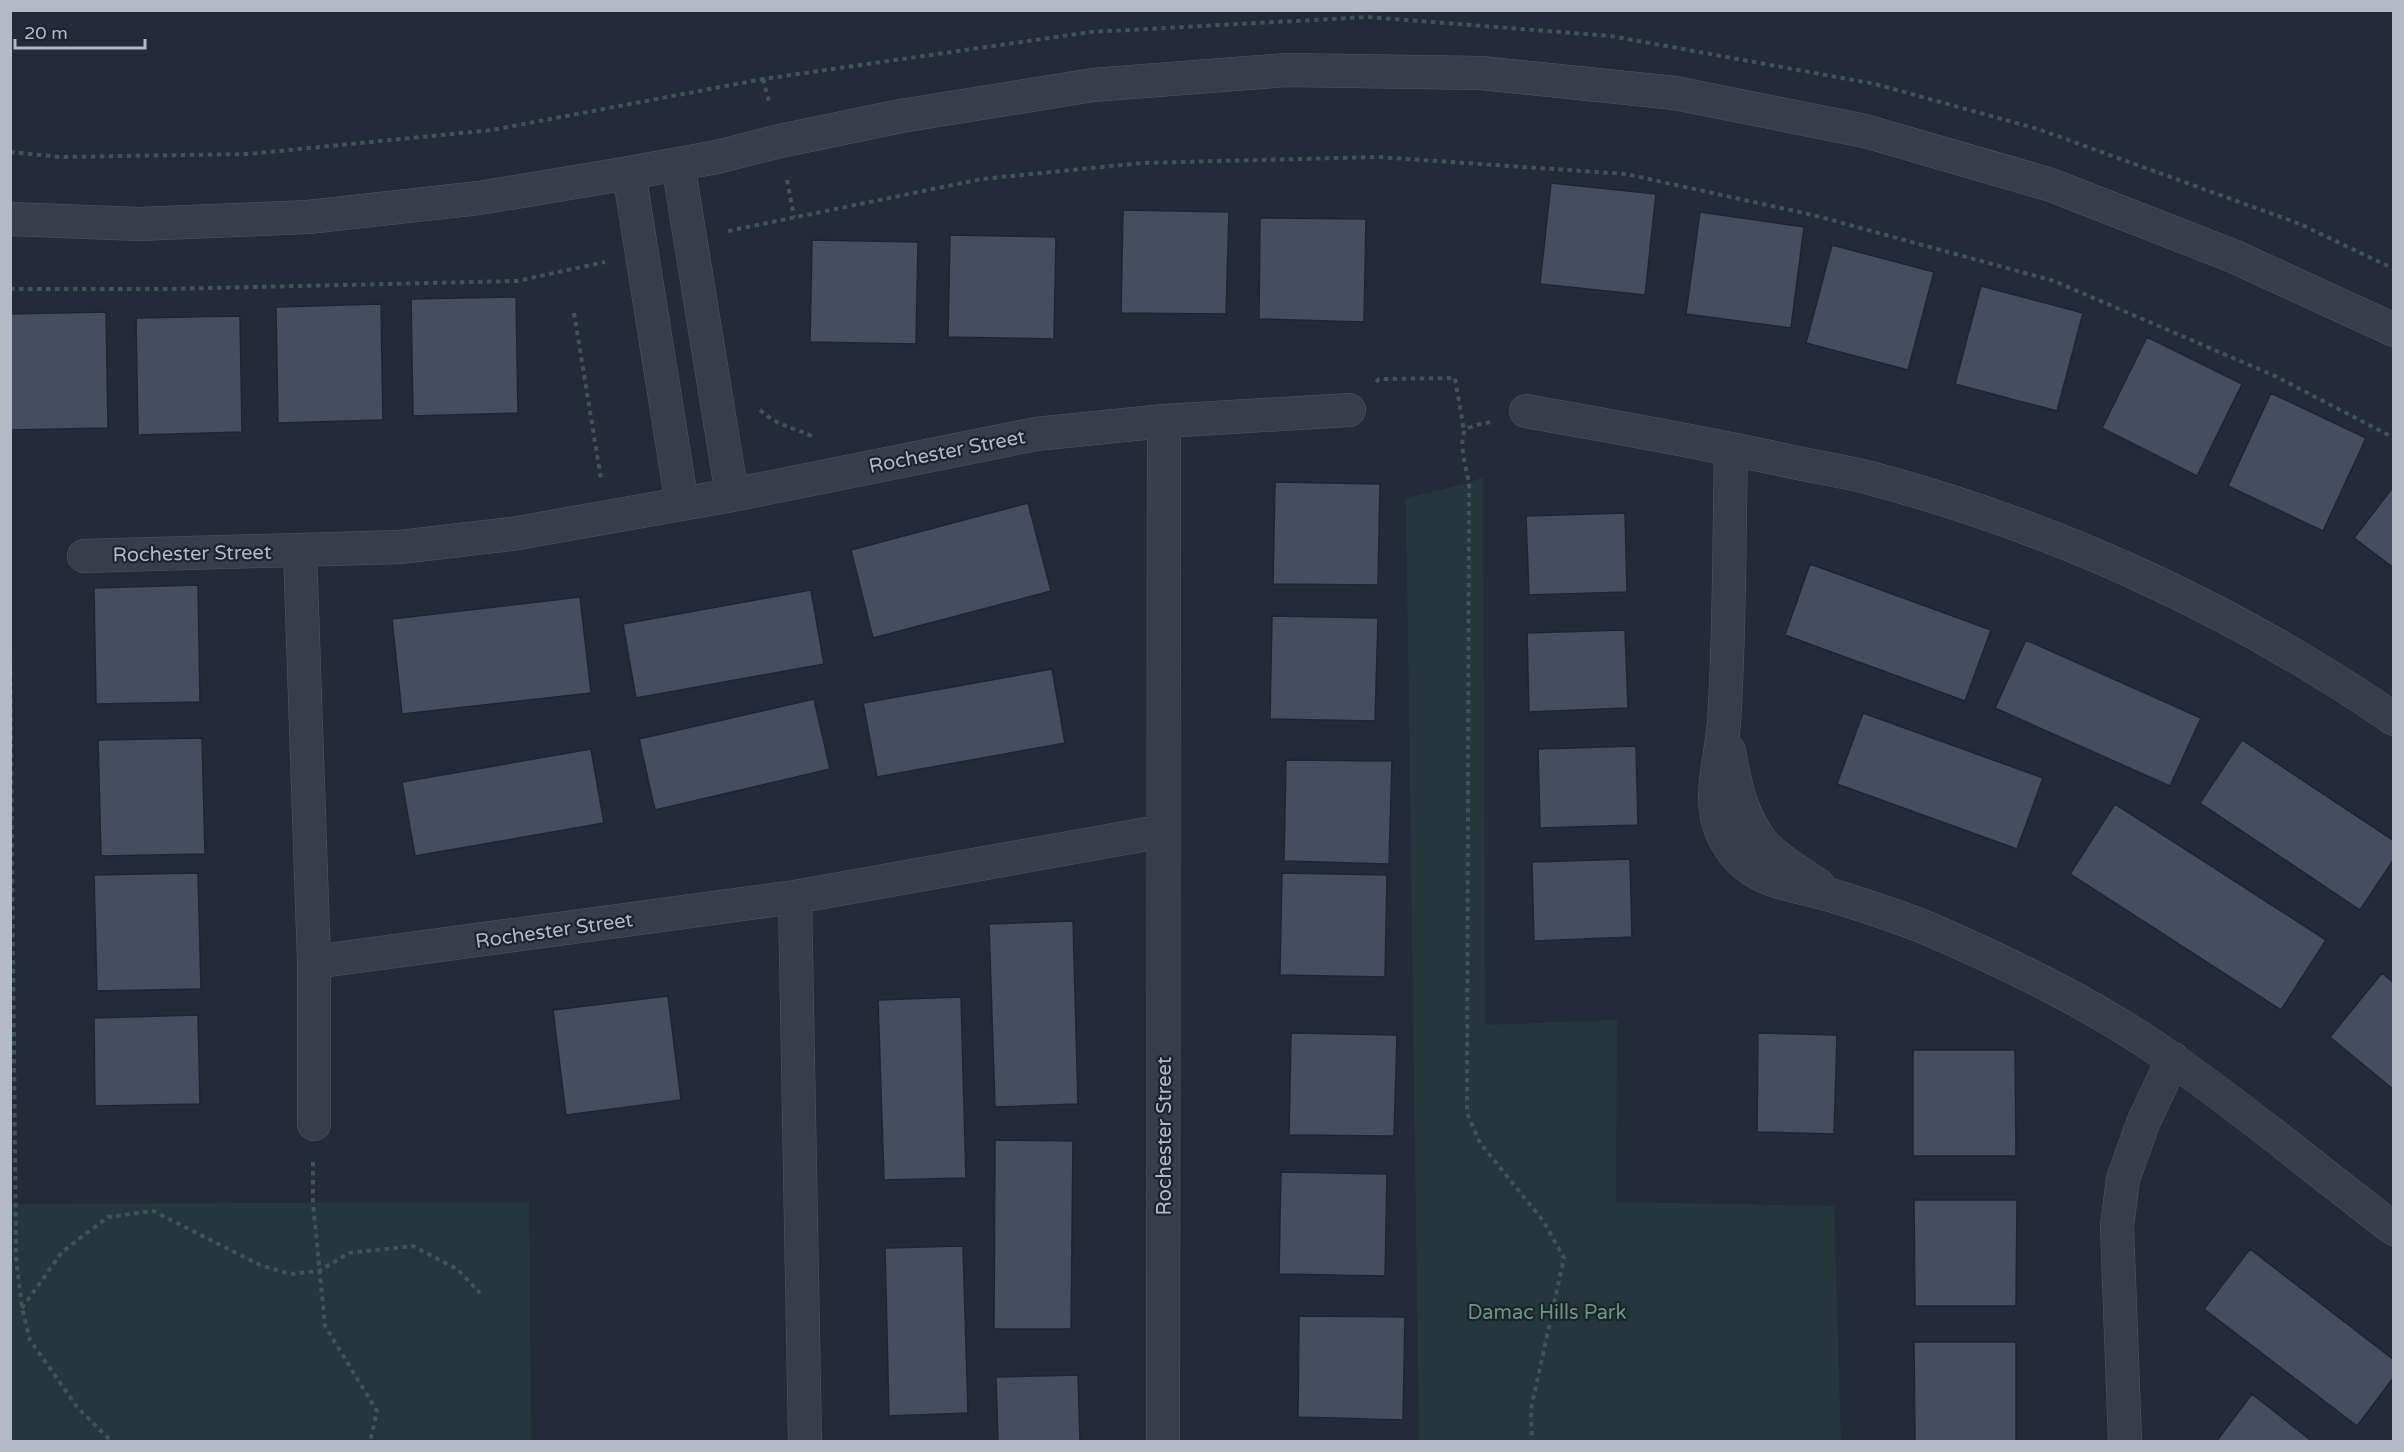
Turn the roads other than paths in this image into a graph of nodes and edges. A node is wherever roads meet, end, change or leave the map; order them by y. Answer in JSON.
{"nodes":[{"id":1,"x":678,"y":164,"type":"junction"},
{"id":2,"x":629,"y":174,"type":"junction"},
{"id":3,"x":10,"y":219,"type":"edge"},
{"id":4,"x":2394,"y":330,"type":"edge"},
{"id":5,"x":1349,"y":410,"type":"road end"},
{"id":6,"x":1526,"y":411,"type":"road end"},
{"id":7,"x":1164,"y":421,"type":"junction"},
{"id":8,"x":1731,"y":449,"type":"junction"},
{"id":9,"x":732,"y":495,"type":"junction"},
{"id":10,"x":682,"y":504,"type":"junction"},
{"id":11,"x":300,"y":551,"type":"junction"},
{"id":12,"x":84,"y":556,"type":"dead end"},
{"id":13,"x":2394,"y":719,"type":"edge"},
{"id":14,"x":1164,"y":831,"type":"junction"},
{"id":15,"x":795,"y":897,"type":"junction"},
{"id":16,"x":314,"y":962,"type":"junction"},
{"id":17,"x":2173,"y":1059,"type":"junction"},
{"id":18,"x":314,"y":1124,"type":"road end"},
{"id":19,"x":2394,"y":1229,"type":"edge"},
{"id":20,"x":805,"y":1442,"type":"edge"},
{"id":21,"x":1163,"y":1442,"type":"edge"},
{"id":22,"x":2125,"y":1442,"type":"edge"}],
"edges":[{"from":1,"to":2,"type":"street"},
{"from":1,"to":4,"type":"street"},
{"from":1,"to":9,"type":"street"},
{"from":2,"to":3,"type":"street"},
{"from":2,"to":10,"type":"street"},
{"from":5,"to":7,"type":"street","name":"Rochester Street"},
{"from":6,"to":8,"type":"street"},
{"from":7,"to":9,"type":"street","name":"Rochester Street"},
{"from":7,"to":14,"type":"street","name":"Rochester Street"},
{"from":8,"to":13,"type":"street"},
{"from":8,"to":17,"type":"street"},
{"from":9,"to":10,"type":"street","name":"Rochester Street"},
{"from":10,"to":11,"type":"street","name":"Rochester Street"},
{"from":11,"to":12,"type":"street","name":"Rochester Street"},
{"from":11,"to":16,"type":"street","name":"Rochester Street"},
{"from":14,"to":15,"type":"street","name":"Rochester Street"},
{"from":14,"to":21,"type":"street","name":"Rochester Street"},
{"from":15,"to":16,"type":"street","name":"Rochester Street"},
{"from":15,"to":20,"type":"street"},
{"from":16,"to":18,"type":"street","name":"Rochester Street"},
{"from":17,"to":19,"type":"street"},
{"from":17,"to":22,"type":"street"}]}
